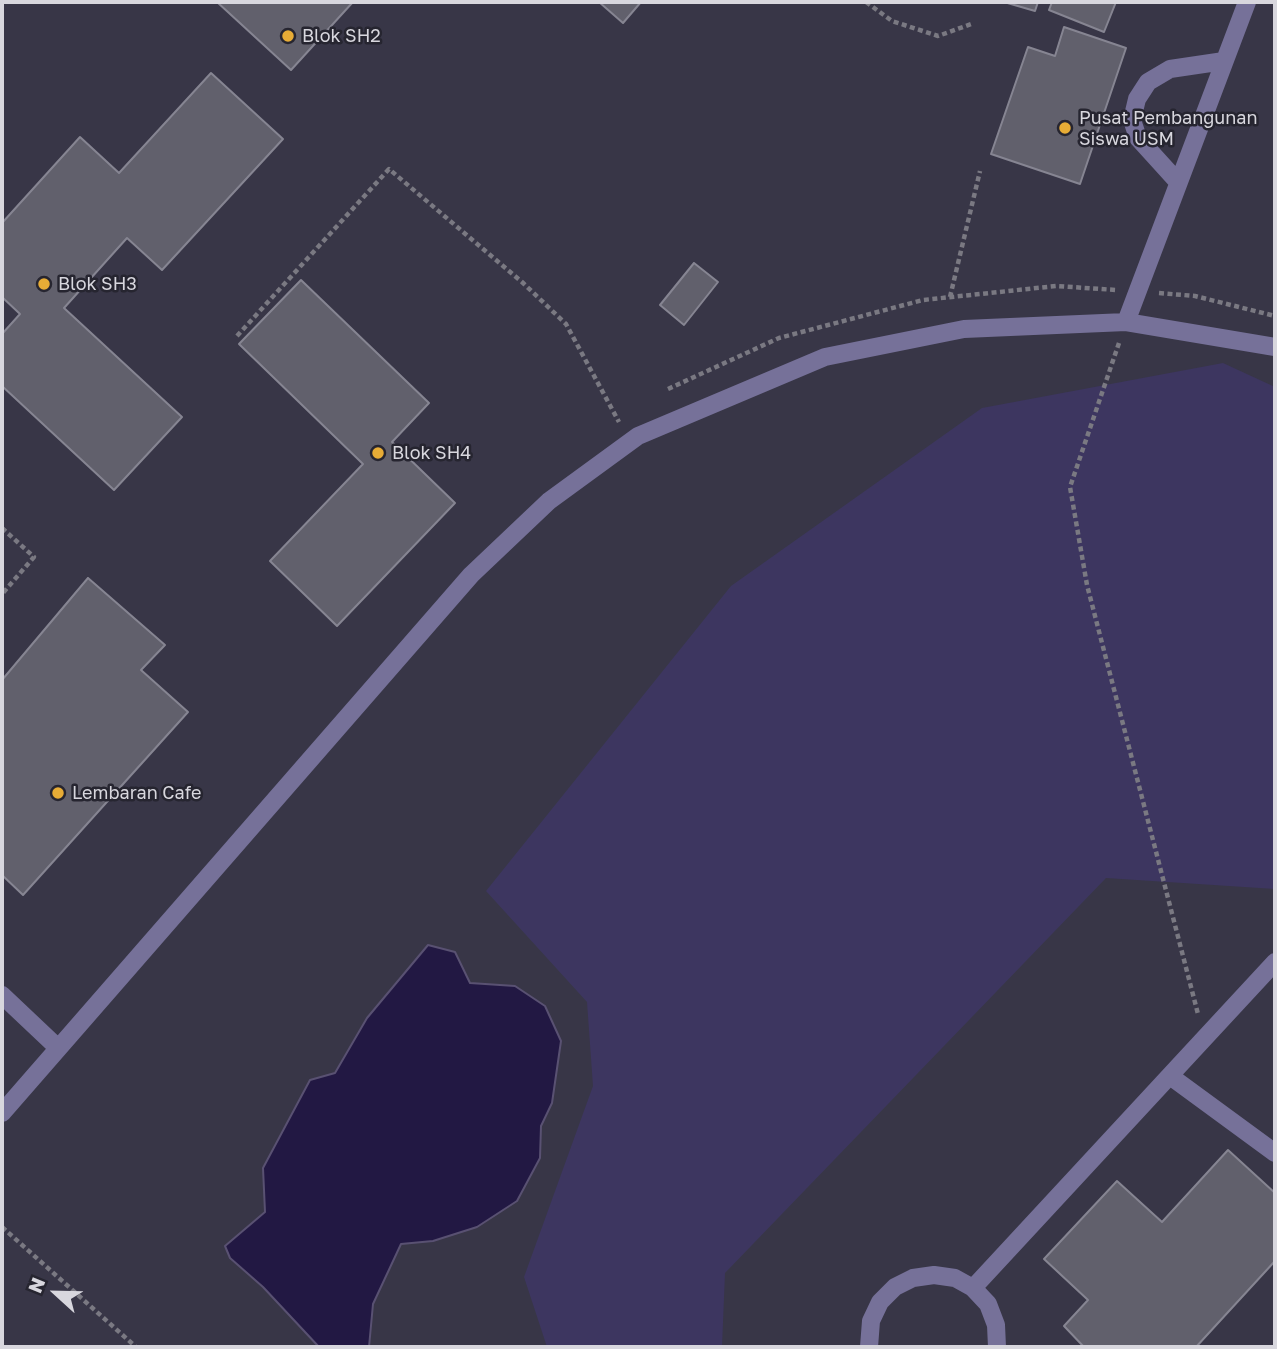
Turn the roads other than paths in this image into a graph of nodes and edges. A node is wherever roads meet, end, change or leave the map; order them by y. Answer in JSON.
{"nodes":[{"id":1,"x":1247,"y":2,"type":"edge"},
{"id":2,"x":1224,"y":61,"type":"junction"},
{"id":3,"x":1177,"y":181,"type":"junction"},
{"id":4,"x":1126,"y":322,"type":"junction"},
{"id":5,"x":1275,"y":346,"type":"edge"},
{"id":6,"x":1275,"y":962,"type":"edge"},
{"id":7,"x":2,"y":995,"type":"edge"},
{"id":8,"x":57,"y":1047,"type":"junction"},
{"id":9,"x":1170,"y":1076,"type":"junction"},
{"id":10,"x":2,"y":1113,"type":"edge"},
{"id":11,"x":1275,"y":1153,"type":"edge"},
{"id":12,"x":973,"y":1288,"type":"junction"},
{"id":13,"x":869,"y":1347,"type":"edge"},
{"id":14,"x":998,"y":1347,"type":"edge"}],
"edges":[{"from":1,"to":2,"type":"street"},
{"from":2,"to":3,"type":"street"},
{"from":2,"to":3,"type":"street"},
{"from":3,"to":4,"type":"street"},
{"from":4,"to":5,"type":"street"},
{"from":4,"to":8,"type":"street"},
{"from":6,"to":9,"type":"street"},
{"from":7,"to":8,"type":"street"},
{"from":8,"to":10,"type":"street"},
{"from":9,"to":11,"type":"street"},
{"from":9,"to":12,"type":"street"},
{"from":12,"to":13,"type":"street"},
{"from":12,"to":14,"type":"street"}]}
